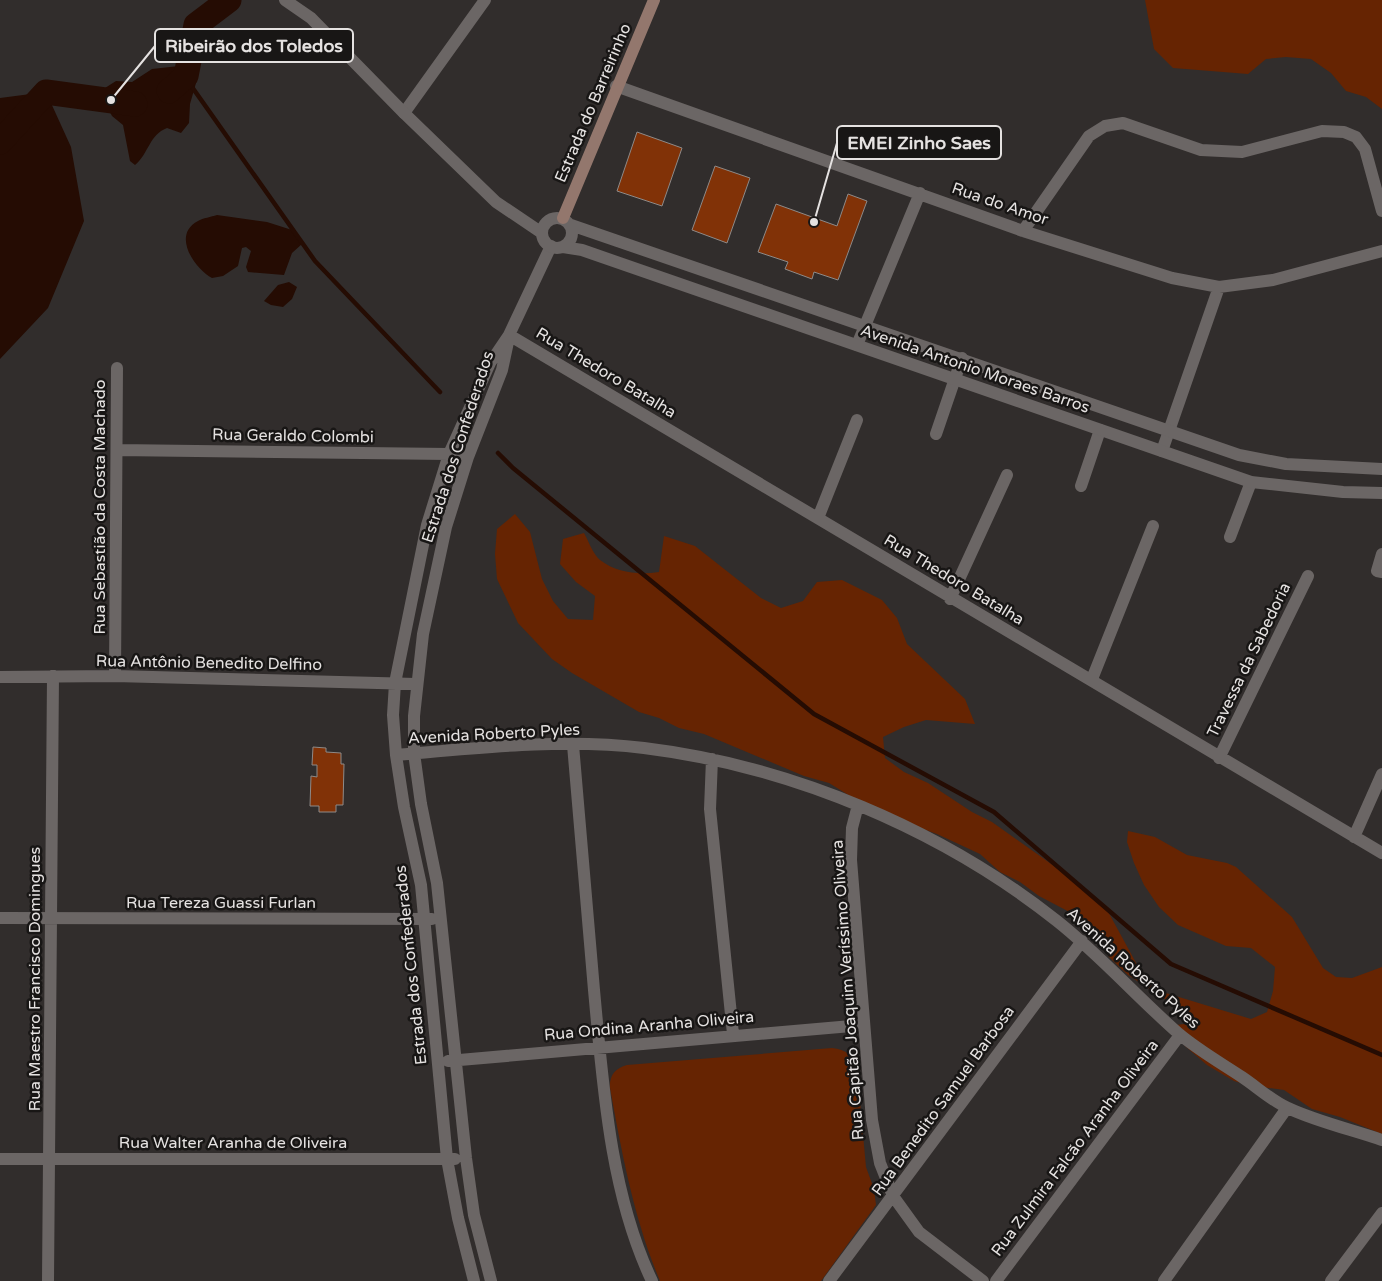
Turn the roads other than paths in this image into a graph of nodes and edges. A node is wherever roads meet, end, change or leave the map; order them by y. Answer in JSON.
{"nodes":[{"id":1,"x":285,"y":0,"type":"edge"},
{"id":2,"x":485,"y":0,"type":"edge"},
{"id":3,"x":654,"y":0,"type":"edge"},
{"id":4,"x":616,"y":86,"type":"junction"},
{"id":5,"x":404,"y":113,"type":"junction"},
{"id":6,"x":920,"y":193,"type":"junction"},
{"id":7,"x":1382,"y":211,"type":"edge"},
{"id":8,"x":567,"y":222,"type":"junction"},
{"id":9,"x":1023,"y":231,"type":"junction"},
{"id":10,"x":542,"y":232,"type":"junction"},
{"id":11,"x":557,"y":247,"type":"junction"},
{"id":12,"x":1382,"y":251,"type":"edge"},
{"id":13,"x":1218,"y":287,"type":"junction"},
{"id":14,"x":865,"y":325,"type":"junction"},
{"id":15,"x":509,"y":335,"type":"junction"},
{"id":16,"x":857,"y":346,"type":"junction"},
{"id":17,"x":962,"y":358,"type":"junction"},
{"id":18,"x":117,"y":368,"type":"dead end"},
{"id":19,"x":954,"y":379,"type":"junction"},
{"id":20,"x":857,"y":420,"type":"dead end"},
{"id":21,"x":1100,"y":430,"type":"junction"},
{"id":22,"x":1168,"y":430,"type":"junction"},
{"id":23,"x":936,"y":434,"type":"dead end"},
{"id":24,"x":117,"y":450,"type":"junction"},
{"id":25,"x":1162,"y":451,"type":"junction"},
{"id":26,"x":449,"y":454,"type":"junction"},
{"id":27,"x":468,"y":457,"type":"junction"},
{"id":28,"x":1382,"y":469,"type":"edge"},
{"id":29,"x":1007,"y":475,"type":"dead end"},
{"id":30,"x":1251,"y":482,"type":"junction"},
{"id":31,"x":1081,"y":486,"type":"dead end"},
{"id":32,"x":1382,"y":493,"type":"edge"},
{"id":33,"x":818,"y":518,"type":"junction"},
{"id":34,"x":1153,"y":526,"type":"dead end"},
{"id":35,"x":1230,"y":537,"type":"dead end"},
{"id":36,"x":1382,"y":554,"type":"edge"},
{"id":37,"x":1380,"y":571,"type":"edge"},
{"id":38,"x":1308,"y":576,"type":"dead end"},
{"id":39,"x":950,"y":599,"type":"junction"},
{"id":40,"x":53,"y":676,"type":"junction"},
{"id":41,"x":115,"y":676,"type":"junction"},
{"id":42,"x":0,"y":677,"type":"edge"},
{"id":43,"x":1092,"y":680,"type":"junction"},
{"id":44,"x":395,"y":683,"type":"junction"},
{"id":45,"x":416,"y":684,"type":"junction"},
{"id":46,"x":572,"y":745,"type":"junction"},
{"id":47,"x":414,"y":753,"type":"junction"},
{"id":48,"x":396,"y":755,"type":"junction"},
{"id":49,"x":1219,"y":758,"type":"junction"},
{"id":50,"x":712,"y":760,"type":"junction"},
{"id":51,"x":1382,"y":774,"type":"edge"},
{"id":52,"x":858,"y":805,"type":"junction"},
{"id":53,"x":1354,"y":837,"type":"junction"},
{"id":54,"x":1382,"y":854,"type":"edge"},
{"id":55,"x":0,"y":918,"type":"edge"},
{"id":56,"x":52,"y":919,"type":"junction"},
{"id":57,"x":441,"y":919,"type":"junction"},
{"id":58,"x":424,"y":920,"type":"junction"},
{"id":59,"x":1082,"y":941,"type":"junction"},
{"id":60,"x":863,"y":1025,"type":"junction"},
{"id":61,"x":733,"y":1034,"type":"junction"},
{"id":62,"x":1180,"y":1035,"type":"junction"},
{"id":63,"x":600,"y":1048,"type":"junction"},
{"id":64,"x":455,"y":1061,"type":"junction"},
{"id":65,"x":438,"y":1062,"type":"junction"},
{"id":66,"x":1287,"y":1108,"type":"junction"},
{"id":67,"x":1382,"y":1140,"type":"edge"},
{"id":68,"x":466,"y":1158,"type":"junction"},
{"id":69,"x":0,"y":1159,"type":"edge"},
{"id":70,"x":447,"y":1159,"type":"junction"},
{"id":71,"x":51,"y":1160,"type":"junction"},
{"id":72,"x":893,"y":1196,"type":"junction"},
{"id":73,"x":1382,"y":1213,"type":"edge"},
{"id":74,"x":48,"y":1281,"type":"edge"},
{"id":75,"x":474,"y":1281,"type":"edge"},
{"id":76,"x":491,"y":1281,"type":"edge"},
{"id":77,"x":652,"y":1281,"type":"edge"},
{"id":78,"x":829,"y":1281,"type":"edge"},
{"id":79,"x":983,"y":1281,"type":"edge"},
{"id":80,"x":996,"y":1281,"type":"edge"},
{"id":81,"x":1164,"y":1281,"type":"edge"},
{"id":82,"x":1331,"y":1281,"type":"edge"}],
"edges":[{"from":1,"to":5,"type":"street"},
{"from":2,"to":5,"type":"street"},
{"from":3,"to":4,"type":"main road","name":"Estrada do Barreirinho"},
{"from":4,"to":6,"type":"street","name":"Rua do Amor"},
{"from":4,"to":8,"type":"main road","name":"Estrada do Barreirinho"},
{"from":5,"to":10,"type":"street"},
{"from":6,"to":9,"type":"street","name":"Rua do Amor"},
{"from":6,"to":14,"type":"street"},
{"from":7,"to":9,"type":"street"},
{"from":8,"to":10,"type":"street"},
{"from":8,"to":11,"type":"street"},
{"from":8,"to":14,"type":"street","name":"Avenida Antonio Moraes Barros"},
{"from":9,"to":13,"type":"street","name":"Rua do Amor"},
{"from":10,"to":11,"type":"street"},
{"from":11,"to":15,"type":"street","name":"Estrada dos Confederados"},
{"from":11,"to":16,"type":"street","name":"Avenida Antonio Moraes Barros"},
{"from":12,"to":13,"type":"street","name":"Rua do Amor"},
{"from":13,"to":22,"type":"street"},
{"from":14,"to":16,"type":"street"},
{"from":14,"to":17,"type":"street","name":"Avenida Antonio Moraes Barros"},
{"from":15,"to":26,"type":"street","name":"Estrada dos Confederados"},
{"from":15,"to":27,"type":"street","name":"Estrada dos Confederados"},
{"from":15,"to":33,"type":"street","name":"Rua Thedoro Batalha"},
{"from":16,"to":19,"type":"street","name":"Avenida Antonio Moraes Barros"},
{"from":17,"to":19,"type":"street"},
{"from":17,"to":22,"type":"street","name":"Avenida Antonio Moraes Barros"},
{"from":18,"to":24,"type":"street","name":"Rua Sebastião da Costa Machado"},
{"from":19,"to":21,"type":"street","name":"Avenida Antonio Moraes Barros"},
{"from":19,"to":23,"type":"street"},
{"from":20,"to":33,"type":"street"},
{"from":21,"to":25,"type":"street","name":"Avenida Antonio Moraes Barros"},
{"from":21,"to":31,"type":"street"},
{"from":22,"to":25,"type":"street"},
{"from":22,"to":28,"type":"street","name":"Avenida Antonio Moraes Barros"},
{"from":24,"to":26,"type":"street","name":"Rua Geraldo Colombi"},
{"from":24,"to":41,"type":"street","name":"Rua Sebastião da Costa Machado"},
{"from":25,"to":30,"type":"street","name":"Avenida Antonio Moraes Barros"},
{"from":26,"to":27,"type":"street","name":"Rua Geraldo Colombi"},
{"from":26,"to":44,"type":"street","name":"Estrada dos Confederados"},
{"from":27,"to":45,"type":"street","name":"Estrada dos Confederados"},
{"from":29,"to":39,"type":"street"},
{"from":30,"to":32,"type":"street","name":"Avenida Antonio Moraes Barros"},
{"from":30,"to":35,"type":"street"},
{"from":33,"to":39,"type":"street","name":"Rua Thedoro Batalha"},
{"from":34,"to":43,"type":"street"},
{"from":36,"to":37,"type":"street"},
{"from":38,"to":49,"type":"street","name":"Travessa da Sabedoria"},
{"from":39,"to":43,"type":"street","name":"Rua Thedoro Batalha"},
{"from":40,"to":41,"type":"street","name":"Rua Antônio Benedito Delfino"},
{"from":40,"to":42,"type":"street","name":"Rua Antônio Benedito Delfino"},
{"from":40,"to":56,"type":"street","name":"Rua Maestro Francisco Domingues"},
{"from":41,"to":44,"type":"street","name":"Rua Antônio Benedito Delfino"},
{"from":43,"to":49,"type":"street","name":"Rua Thedoro Batalha"},
{"from":44,"to":45,"type":"street","name":"Rua Antônio Benedito Delfino"},
{"from":44,"to":48,"type":"street","name":"Estrada dos Confederados"},
{"from":45,"to":47,"type":"street","name":"Estrada dos Confederados"},
{"from":46,"to":47,"type":"street","name":"Avenida Roberto Pyles"},
{"from":46,"to":50,"type":"street","name":"Avenida Roberto Pyles"},
{"from":46,"to":63,"type":"street"},
{"from":47,"to":48,"type":"street","name":"Avenida Roberto Pyles"},
{"from":47,"to":57,"type":"street","name":"Estrada dos Confederados"},
{"from":48,"to":58,"type":"street","name":"Estrada dos Confederados"},
{"from":49,"to":53,"type":"street","name":"Rua Thedoro Batalha"},
{"from":50,"to":52,"type":"street","name":"Avenida Roberto Pyles"},
{"from":50,"to":61,"type":"street"},
{"from":51,"to":53,"type":"street"},
{"from":52,"to":59,"type":"street","name":"Avenida Roberto Pyles"},
{"from":52,"to":60,"type":"street","name":"Rua Capitão Joaquim Veríssimo Oliveira"},
{"from":53,"to":54,"type":"street","name":"Rua Thedoro Batalha"},
{"from":55,"to":56,"type":"street","name":"Rua Tereza Guassi Furlan"},
{"from":56,"to":58,"type":"street","name":"Rua Tereza Guassi Furlan"},
{"from":56,"to":71,"type":"street","name":"Rua Maestro Francisco Domingues"},
{"from":57,"to":58,"type":"street","name":"Rua Tereza Guassi Furlan"},
{"from":57,"to":64,"type":"street","name":"Estrada dos Confederados"},
{"from":58,"to":65,"type":"street","name":"Estrada dos Confederados"},
{"from":59,"to":62,"type":"street","name":"Avenida Roberto Pyles"},
{"from":59,"to":72,"type":"street","name":"Rua Benedito Samuel Barbosa"},
{"from":60,"to":61,"type":"street","name":"Rua Ondina Aranha Oliveira"},
{"from":60,"to":72,"type":"street","name":"Rua Capitão Joaquim Veríssimo Oliveira"},
{"from":61,"to":63,"type":"street","name":"Rua Ondina Aranha Oliveira"},
{"from":62,"to":66,"type":"street","name":"Avenida Roberto Pyles"},
{"from":62,"to":80,"type":"street","name":"Rua Zulmira Falcão Aranha Oliveira"},
{"from":63,"to":64,"type":"street","name":"Rua Ondina Aranha Oliveira"},
{"from":63,"to":77,"type":"street"},
{"from":64,"to":65,"type":"street","name":"Rua Ondina Aranha Oliveira"},
{"from":64,"to":68,"type":"street","name":"Estrada dos Confederados"},
{"from":65,"to":70,"type":"street","name":"Estrada dos Confederados"},
{"from":66,"to":67,"type":"street","name":"Avenida Roberto Pyles"},
{"from":66,"to":81,"type":"street"},
{"from":68,"to":70,"type":"street","name":"Rua Walter Aranha de Oliveira"},
{"from":68,"to":76,"type":"street","name":"Estrada dos Confederados"},
{"from":69,"to":71,"type":"street","name":"Rua Walter Aranha de Oliveira"},
{"from":70,"to":71,"type":"street","name":"Rua Walter Aranha de Oliveira"},
{"from":70,"to":75,"type":"street","name":"Estrada dos Confederados"},
{"from":71,"to":74,"type":"street","name":"Rua Maestro Francisco Domingues"},
{"from":72,"to":78,"type":"street","name":"Rua Benedito Samuel Barbosa"},
{"from":72,"to":79,"type":"street","name":"Rua Capitão Joaquim Veríssimo Oliveira"},
{"from":73,"to":82,"type":"street"}]}
